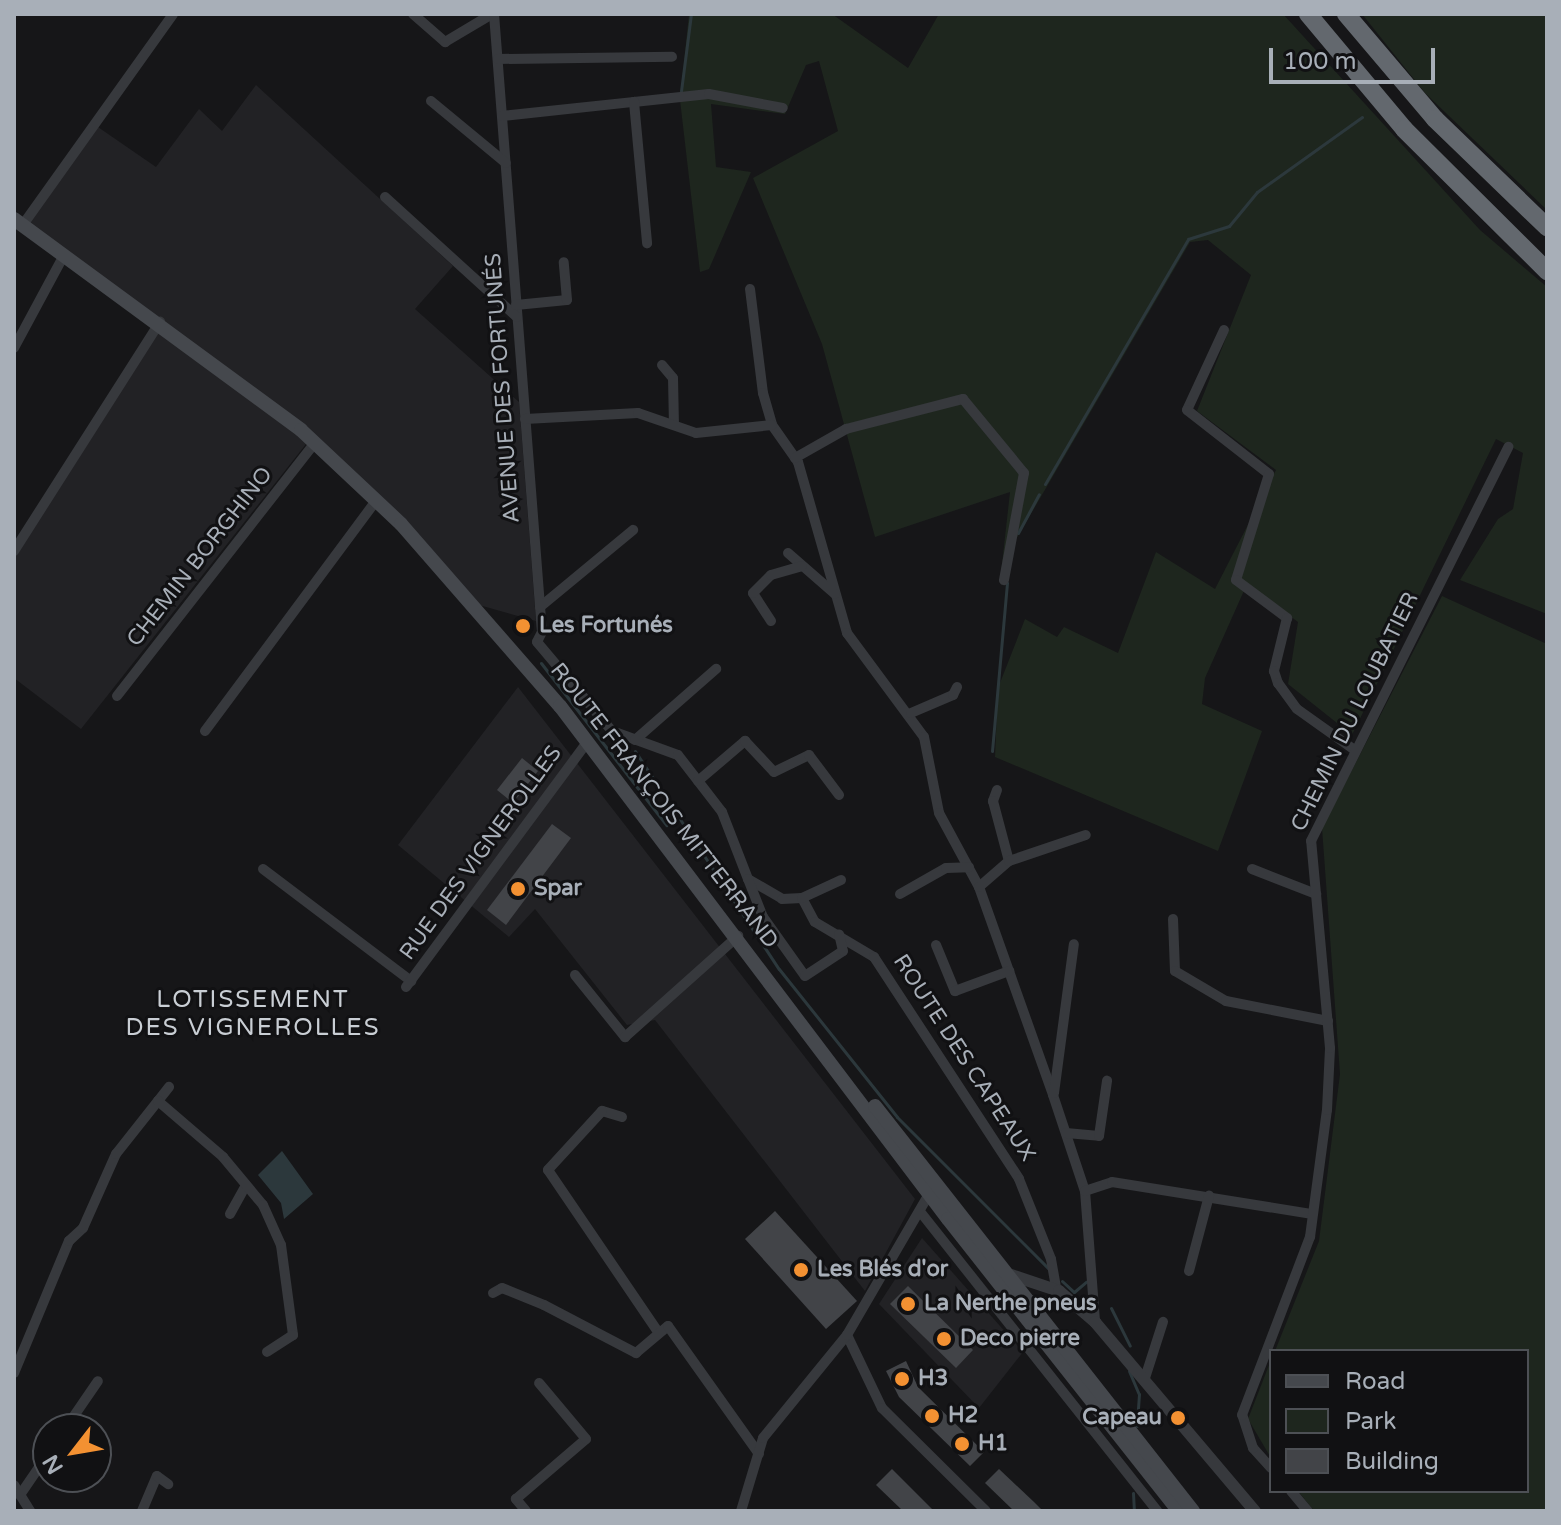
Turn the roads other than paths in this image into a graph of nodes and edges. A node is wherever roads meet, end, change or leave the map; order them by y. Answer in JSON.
{"nodes":[{"id":1,"x":173,"y":14,"type":"edge"},
{"id":2,"x":413,"y":14,"type":"edge"},
{"id":3,"x":493,"y":14,"type":"edge"},
{"id":4,"x":1292,"y":14,"type":"edge"},
{"id":5,"x":1308,"y":14,"type":"edge"},
{"id":6,"x":1346,"y":14,"type":"edge"},
{"id":7,"x":672,"y":57,"type":"dead end"},
{"id":8,"x":498,"y":59,"type":"junction"},
{"id":9,"x":431,"y":101,"type":"dead end"},
{"id":10,"x":634,"y":102,"type":"junction"},
{"id":11,"x":783,"y":108,"type":"dead end"},
{"id":12,"x":502,"y":116,"type":"junction"},
{"id":13,"x":506,"y":163,"type":"junction"},
{"id":14,"x":385,"y":197,"type":"dead end"},
{"id":15,"x":18,"y":222,"type":"edge"},
{"id":16,"x":1547,"y":227,"type":"edge"},
{"id":17,"x":647,"y":243,"type":"dead end"},
{"id":18,"x":64,"y":255,"type":"junction"},
{"id":19,"x":1530,"y":258,"type":"junction"},
{"id":20,"x":564,"y":262,"type":"dead end"},
{"id":21,"x":1547,"y":271,"type":"edge"},
{"id":22,"x":750,"y":289,"type":"dead end"},
{"id":23,"x":516,"y":305,"type":"junction"},
{"id":24,"x":517,"y":317,"type":"junction"},
{"id":25,"x":160,"y":322,"type":"junction"},
{"id":26,"x":1224,"y":330,"type":"dead end"},
{"id":27,"x":14,"y":348,"type":"edge"},
{"id":28,"x":662,"y":365,"type":"dead end"},
{"id":29,"x":525,"y":419,"type":"junction"},
{"id":30,"x":674,"y":424,"type":"junction"},
{"id":31,"x":772,"y":425,"type":"junction"},
{"id":32,"x":315,"y":443,"type":"junction"},
{"id":33,"x":1508,"y":447,"type":"dead end"},
{"id":34,"x":795,"y":458,"type":"junction"},
{"id":35,"x":376,"y":501,"type":"junction"},
{"id":36,"x":633,"y":530,"type":"dead end"},
{"id":37,"x":14,"y":551,"type":"edge"},
{"id":38,"x":788,"y":553,"type":"dead end"},
{"id":39,"x":802,"y":566,"type":"junction"},
{"id":40,"x":1004,"y":580,"type":"dead end"},
{"id":41,"x":836,"y":595,"type":"junction"},
{"id":42,"x":540,"y":607,"type":"junction"},
{"id":43,"x":771,"y":621,"type":"dead end"},
{"id":44,"x":716,"y":669,"type":"dead end"},
{"id":45,"x":957,"y":687,"type":"dead end"},
{"id":46,"x":117,"y":696,"type":"dead end"},
{"id":47,"x":911,"y":713,"type":"junction"},
{"id":48,"x":205,"y":731,"type":"dead end"},
{"id":49,"x":635,"y":740,"type":"junction"},
{"id":50,"x":587,"y":742,"type":"junction"},
{"id":51,"x":1356,"y":751,"type":"junction"},
{"id":52,"x":698,"y":781,"type":"junction"},
{"id":53,"x":997,"y":790,"type":"dead end"},
{"id":54,"x":839,"y":795,"type":"dead end"},
{"id":55,"x":1086,"y":835,"type":"dead end"},
{"id":56,"x":1009,"y":861,"type":"junction"},
{"id":57,"x":969,"y":867,"type":"junction"},
{"id":58,"x":263,"y":869,"type":"dead end"},
{"id":59,"x":1252,"y":869,"type":"dead end"},
{"id":60,"x":748,"y":879,"type":"junction"},
{"id":61,"x":841,"y":880,"type":"dead end"},
{"id":62,"x":979,"y":887,"type":"junction"},
{"id":63,"x":900,"y":894,"type":"dead end"},
{"id":64,"x":1316,"y":894,"type":"junction"},
{"id":65,"x":802,"y":898,"type":"junction"},
{"id":66,"x":1173,"y":919,"type":"dead end"},
{"id":67,"x":839,"y":934,"type":"junction"},
{"id":68,"x":738,"y":936,"type":"junction"},
{"id":69,"x":1074,"y":944,"type":"dead end"},
{"id":70,"x":936,"y":945,"type":"dead end"},
{"id":71,"x":1009,"y":971,"type":"junction"},
{"id":72,"x":575,"y":975,"type":"dead end"},
{"id":73,"x":801,"y":1019,"type":"junction"},
{"id":74,"x":1328,"y":1021,"type":"junction"},
{"id":75,"x":1107,"y":1081,"type":"dead end"},
{"id":76,"x":169,"y":1087,"type":"dead end"},
{"id":77,"x":1053,"y":1095,"type":"junction"},
{"id":78,"x":158,"y":1101,"type":"junction"},
{"id":79,"x":622,"y":1117,"type":"dead end"},
{"id":80,"x":1066,"y":1133,"type":"junction"},
{"id":81,"x":246,"y":1185,"type":"junction"},
{"id":82,"x":1085,"y":1191,"type":"junction"},
{"id":83,"x":929,"y":1194,"type":"junction"},
{"id":84,"x":1209,"y":1196,"type":"junction"},
{"id":85,"x":230,"y":1214,"type":"dead end"},
{"id":86,"x":922,"y":1214,"type":"junction"},
{"id":87,"x":1312,"y":1214,"type":"junction"},
{"id":88,"x":946,"y":1216,"type":"junction"},
{"id":89,"x":1189,"y":1271,"type":"dead end"},
{"id":90,"x":1011,"y":1275,"type":"junction"},
{"id":91,"x":493,"y":1293,"type":"dead end"},
{"id":92,"x":1058,"y":1296,"type":"junction"},
{"id":93,"x":1032,"y":1303,"type":"junction"},
{"id":94,"x":1095,"y":1322,"type":"junction"},
{"id":95,"x":1163,"y":1322,"type":"dead end"},
{"id":96,"x":658,"y":1332,"type":"junction"},
{"id":97,"x":847,"y":1335,"type":"junction"},
{"id":98,"x":267,"y":1352,"type":"dead end"},
{"id":99,"x":14,"y":1373,"type":"edge"},
{"id":100,"x":1145,"y":1378,"type":"junction"},
{"id":101,"x":98,"y":1381,"type":"dead end"},
{"id":102,"x":539,"y":1383,"type":"dead end"},
{"id":103,"x":76,"y":1413,"type":"edge"},
{"id":104,"x":759,"y":1454,"type":"junction"},
{"id":105,"x":1269,"y":1466,"type":"edge"},
{"id":106,"x":32,"y":1473,"type":"edge"},
{"id":107,"x":168,"y":1484,"type":"dead end"},
{"id":108,"x":17,"y":1490,"type":"edge"},
{"id":109,"x":1293,"y":1493,"type":"edge"},
{"id":110,"x":30,"y":1511,"type":"edge"},
{"id":111,"x":142,"y":1511,"type":"edge"},
{"id":112,"x":526,"y":1511,"type":"edge"},
{"id":113,"x":741,"y":1511,"type":"edge"},
{"id":114,"x":986,"y":1511,"type":"edge"},
{"id":115,"x":1157,"y":1511,"type":"edge"},
{"id":116,"x":1179,"y":1511,"type":"edge"},
{"id":117,"x":1193,"y":1511,"type":"edge"},
{"id":118,"x":1255,"y":1511,"type":"edge"},
{"id":119,"x":1308,"y":1511,"type":"edge"}],
"edges":[{"from":1,"to":15,"type":"street"},
{"from":2,"to":3,"type":"street"},
{"from":3,"to":8,"type":"street","name":"AVENUE DES FORTUNÉS"},
{"from":4,"to":19,"type":"highway"},
{"from":5,"to":19,"type":"highway"},
{"from":6,"to":16,"type":"highway"},
{"from":7,"to":8,"type":"street"},
{"from":8,"to":12,"type":"street","name":"AVENUE DES FORTUNÉS"},
{"from":9,"to":13,"type":"street"},
{"from":10,"to":11,"type":"street"},
{"from":10,"to":12,"type":"street"},
{"from":10,"to":17,"type":"street"},
{"from":12,"to":13,"type":"street","name":"AVENUE DES FORTUNÉS"},
{"from":13,"to":23,"type":"street","name":"AVENUE DES FORTUNÉS"},
{"from":14,"to":24,"type":"street"},
{"from":15,"to":18,"type":"main road","name":"ROUTE FRANÇOIS MITTERRAND"},
{"from":18,"to":25,"type":"main road","name":"ROUTE FRANÇOIS MITTERRAND"},
{"from":18,"to":27,"type":"street"},
{"from":19,"to":21,"type":"highway"},
{"from":20,"to":23,"type":"street"},
{"from":22,"to":31,"type":"street"},
{"from":23,"to":24,"type":"street","name":"AVENUE DES FORTUNÉS"},
{"from":24,"to":29,"type":"street","name":"AVENUE DES FORTUNÉS"},
{"from":25,"to":32,"type":"main road","name":"ROUTE FRANÇOIS MITTERRAND"},
{"from":25,"to":37,"type":"street"},
{"from":26,"to":51,"type":"street"},
{"from":28,"to":30,"type":"street"},
{"from":29,"to":30,"type":"street"},
{"from":29,"to":42,"type":"street","name":"AVENUE DES FORTUNÉS"},
{"from":30,"to":31,"type":"street"},
{"from":31,"to":34,"type":"street"},
{"from":32,"to":35,"type":"main road","name":"ROUTE FRANÇOIS MITTERRAND"},
{"from":32,"to":46,"type":"street","name":"CHEMIN BORGHINO"},
{"from":33,"to":51,"type":"street","name":"CHEMIN DU LOUBATIER"},
{"from":34,"to":40,"type":"street"},
{"from":34,"to":41,"type":"street"},
{"from":35,"to":48,"type":"street"},
{"from":35,"to":50,"type":"main road","name":"ROUTE FRANÇOIS MITTERRAND"},
{"from":36,"to":42,"type":"street"},
{"from":38,"to":39,"type":"street"},
{"from":39,"to":41,"type":"street"},
{"from":39,"to":43,"type":"street"},
{"from":41,"to":47,"type":"street"},
{"from":42,"to":49,"type":"street","name":"AVENUE DES FORTUNÉS"},
{"from":44,"to":49,"type":"street"},
{"from":45,"to":47,"type":"street"},
{"from":47,"to":57,"type":"street"},
{"from":49,"to":52,"type":"street"},
{"from":50,"to":58,"type":"street","name":"RUE DES VIGNEROLLES"},
{"from":50,"to":68,"type":"main road","name":"ROUTE FRANÇOIS MITTERRAND"},
{"from":51,"to":64,"type":"street","name":"CHEMIN DU LOUBATIER"},
{"from":52,"to":54,"type":"street"},
{"from":52,"to":60,"type":"street"},
{"from":53,"to":56,"type":"street"},
{"from":55,"to":56,"type":"street"},
{"from":56,"to":62,"type":"street"},
{"from":57,"to":62,"type":"street"},
{"from":57,"to":63,"type":"street"},
{"from":59,"to":64,"type":"street"},
{"from":60,"to":65,"type":"street"},
{"from":60,"to":67,"type":"street"},
{"from":61,"to":65,"type":"street"},
{"from":62,"to":71,"type":"street"},
{"from":64,"to":74,"type":"street","name":"CHEMIN DU LOUBATIER"},
{"from":65,"to":67,"type":"street","name":"ROUTE DES CAPEAUX"},
{"from":66,"to":74,"type":"street"},
{"from":67,"to":92,"type":"street","name":"ROUTE DES CAPEAUX"},
{"from":68,"to":72,"type":"street"},
{"from":68,"to":73,"type":"main road","name":"ROUTE FRANÇOIS MITTERRAND"},
{"from":69,"to":77,"type":"street"},
{"from":70,"to":71,"type":"street"},
{"from":71,"to":77,"type":"street"},
{"from":73,"to":83,"type":"main road"},
{"from":73,"to":90,"type":"main road"},
{"from":74,"to":87,"type":"street","name":"CHEMIN DU LOUBATIER"},
{"from":75,"to":80,"type":"street"},
{"from":76,"to":78,"type":"street"},
{"from":77,"to":80,"type":"street"},
{"from":78,"to":81,"type":"street"},
{"from":78,"to":99,"type":"street"},
{"from":79,"to":96,"type":"street"},
{"from":80,"to":82,"type":"street"},
{"from":81,"to":85,"type":"street"},
{"from":81,"to":98,"type":"street"},
{"from":82,"to":84,"type":"street"},
{"from":82,"to":94,"type":"street"},
{"from":83,"to":86,"type":"street"},
{"from":83,"to":88,"type":"main road"},
{"from":84,"to":87,"type":"street"},
{"from":84,"to":89,"type":"street"},
{"from":86,"to":88,"type":"street"},
{"from":86,"to":97,"type":"street"},
{"from":86,"to":115,"type":"street"},
{"from":87,"to":105,"type":"street","name":"CHEMIN DU LOUBATIER"},
{"from":88,"to":93,"type":"street"},
{"from":88,"to":116,"type":"main road"},
{"from":90,"to":92,"type":"street"},
{"from":90,"to":93,"type":"main road"},
{"from":91,"to":96,"type":"street"},
{"from":92,"to":93,"type":"street"},
{"from":92,"to":94,"type":"street"},
{"from":93,"to":117,"type":"main road"},
{"from":94,"to":100,"type":"street"},
{"from":95,"to":100,"type":"street"},
{"from":96,"to":104,"type":"street"},
{"from":97,"to":104,"type":"street"},
{"from":97,"to":114,"type":"street"},
{"from":100,"to":118,"type":"street"},
{"from":101,"to":103,"type":"street"},
{"from":102,"to":112,"type":"street"},
{"from":104,"to":113,"type":"street"},
{"from":106,"to":108,"type":"street"},
{"from":107,"to":111,"type":"street"},
{"from":108,"to":110,"type":"street"},
{"from":109,"to":119,"type":"street"}]}
